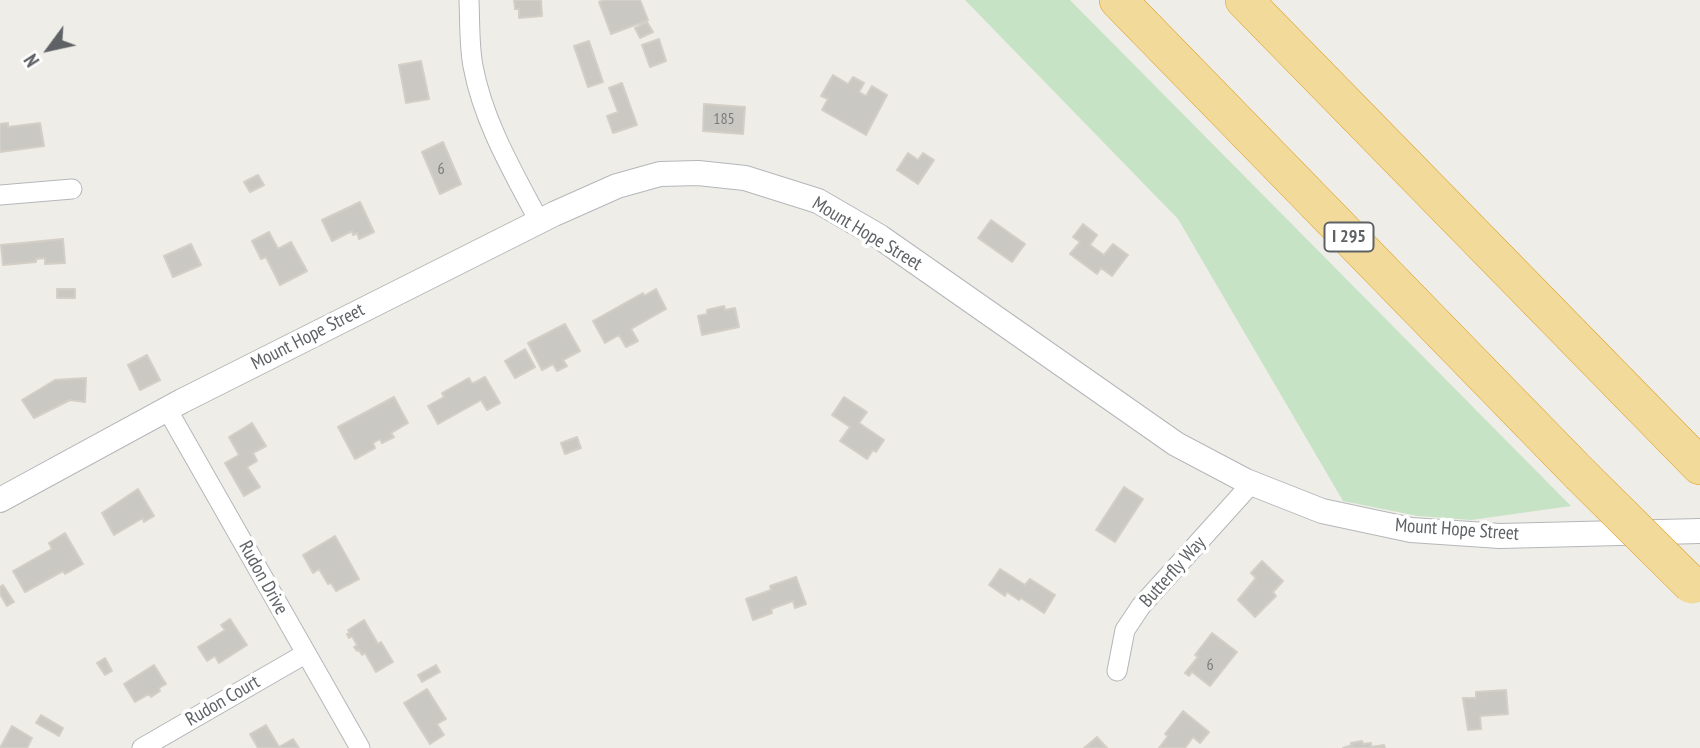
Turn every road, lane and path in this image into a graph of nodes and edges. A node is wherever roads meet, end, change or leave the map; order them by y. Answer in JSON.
{"nodes":[{"id":1,"x":469,"y":0,"type":"edge"},
{"id":2,"x":1118,"y":0,"type":"edge"},
{"id":3,"x":1244,"y":0,"type":"edge"},
{"id":4,"x":72,"y":189,"type":"dead end"},
{"id":5,"x":0,"y":195,"type":"edge"},
{"id":6,"x":539,"y":221,"type":"junction"},
{"id":7,"x":167,"y":409,"type":"junction"},
{"id":8,"x":1700,"y":466,"type":"edge"},
{"id":9,"x":1252,"y":484,"type":"junction"},
{"id":10,"x":0,"y":500,"type":"edge"},
{"id":11,"x":1700,"y":531,"type":"edge"},
{"id":12,"x":1696,"y":589,"type":"edge"},
{"id":13,"x":305,"y":654,"type":"junction"},
{"id":14,"x":1117,"y":671,"type":"dead end"},
{"id":15,"x":142,"y":748,"type":"edge"},
{"id":16,"x":360,"y":748,"type":"edge"}],
"edges":[{"from":1,"to":6,"type":"street"},
{"from":2,"to":12,"type":"highway","number":"I 295","bridge":true},
{"from":3,"to":8,"type":"highway"},
{"from":4,"to":5,"type":"street"},
{"from":6,"to":7,"type":"street","name":"Mount Hope Street"},
{"from":6,"to":9,"type":"street","name":"Mount Hope Street"},
{"from":7,"to":10,"type":"street","name":"Mount Hope Street"},
{"from":7,"to":13,"type":"street","name":"Rudon Drive"},
{"from":9,"to":11,"type":"street","name":"Mount Hope Street"},
{"from":9,"to":14,"type":"street","name":"Butterfly Way"},
{"from":13,"to":15,"type":"street","name":"Rudon Court"},
{"from":13,"to":16,"type":"street","name":"Rudon Drive"}]}
